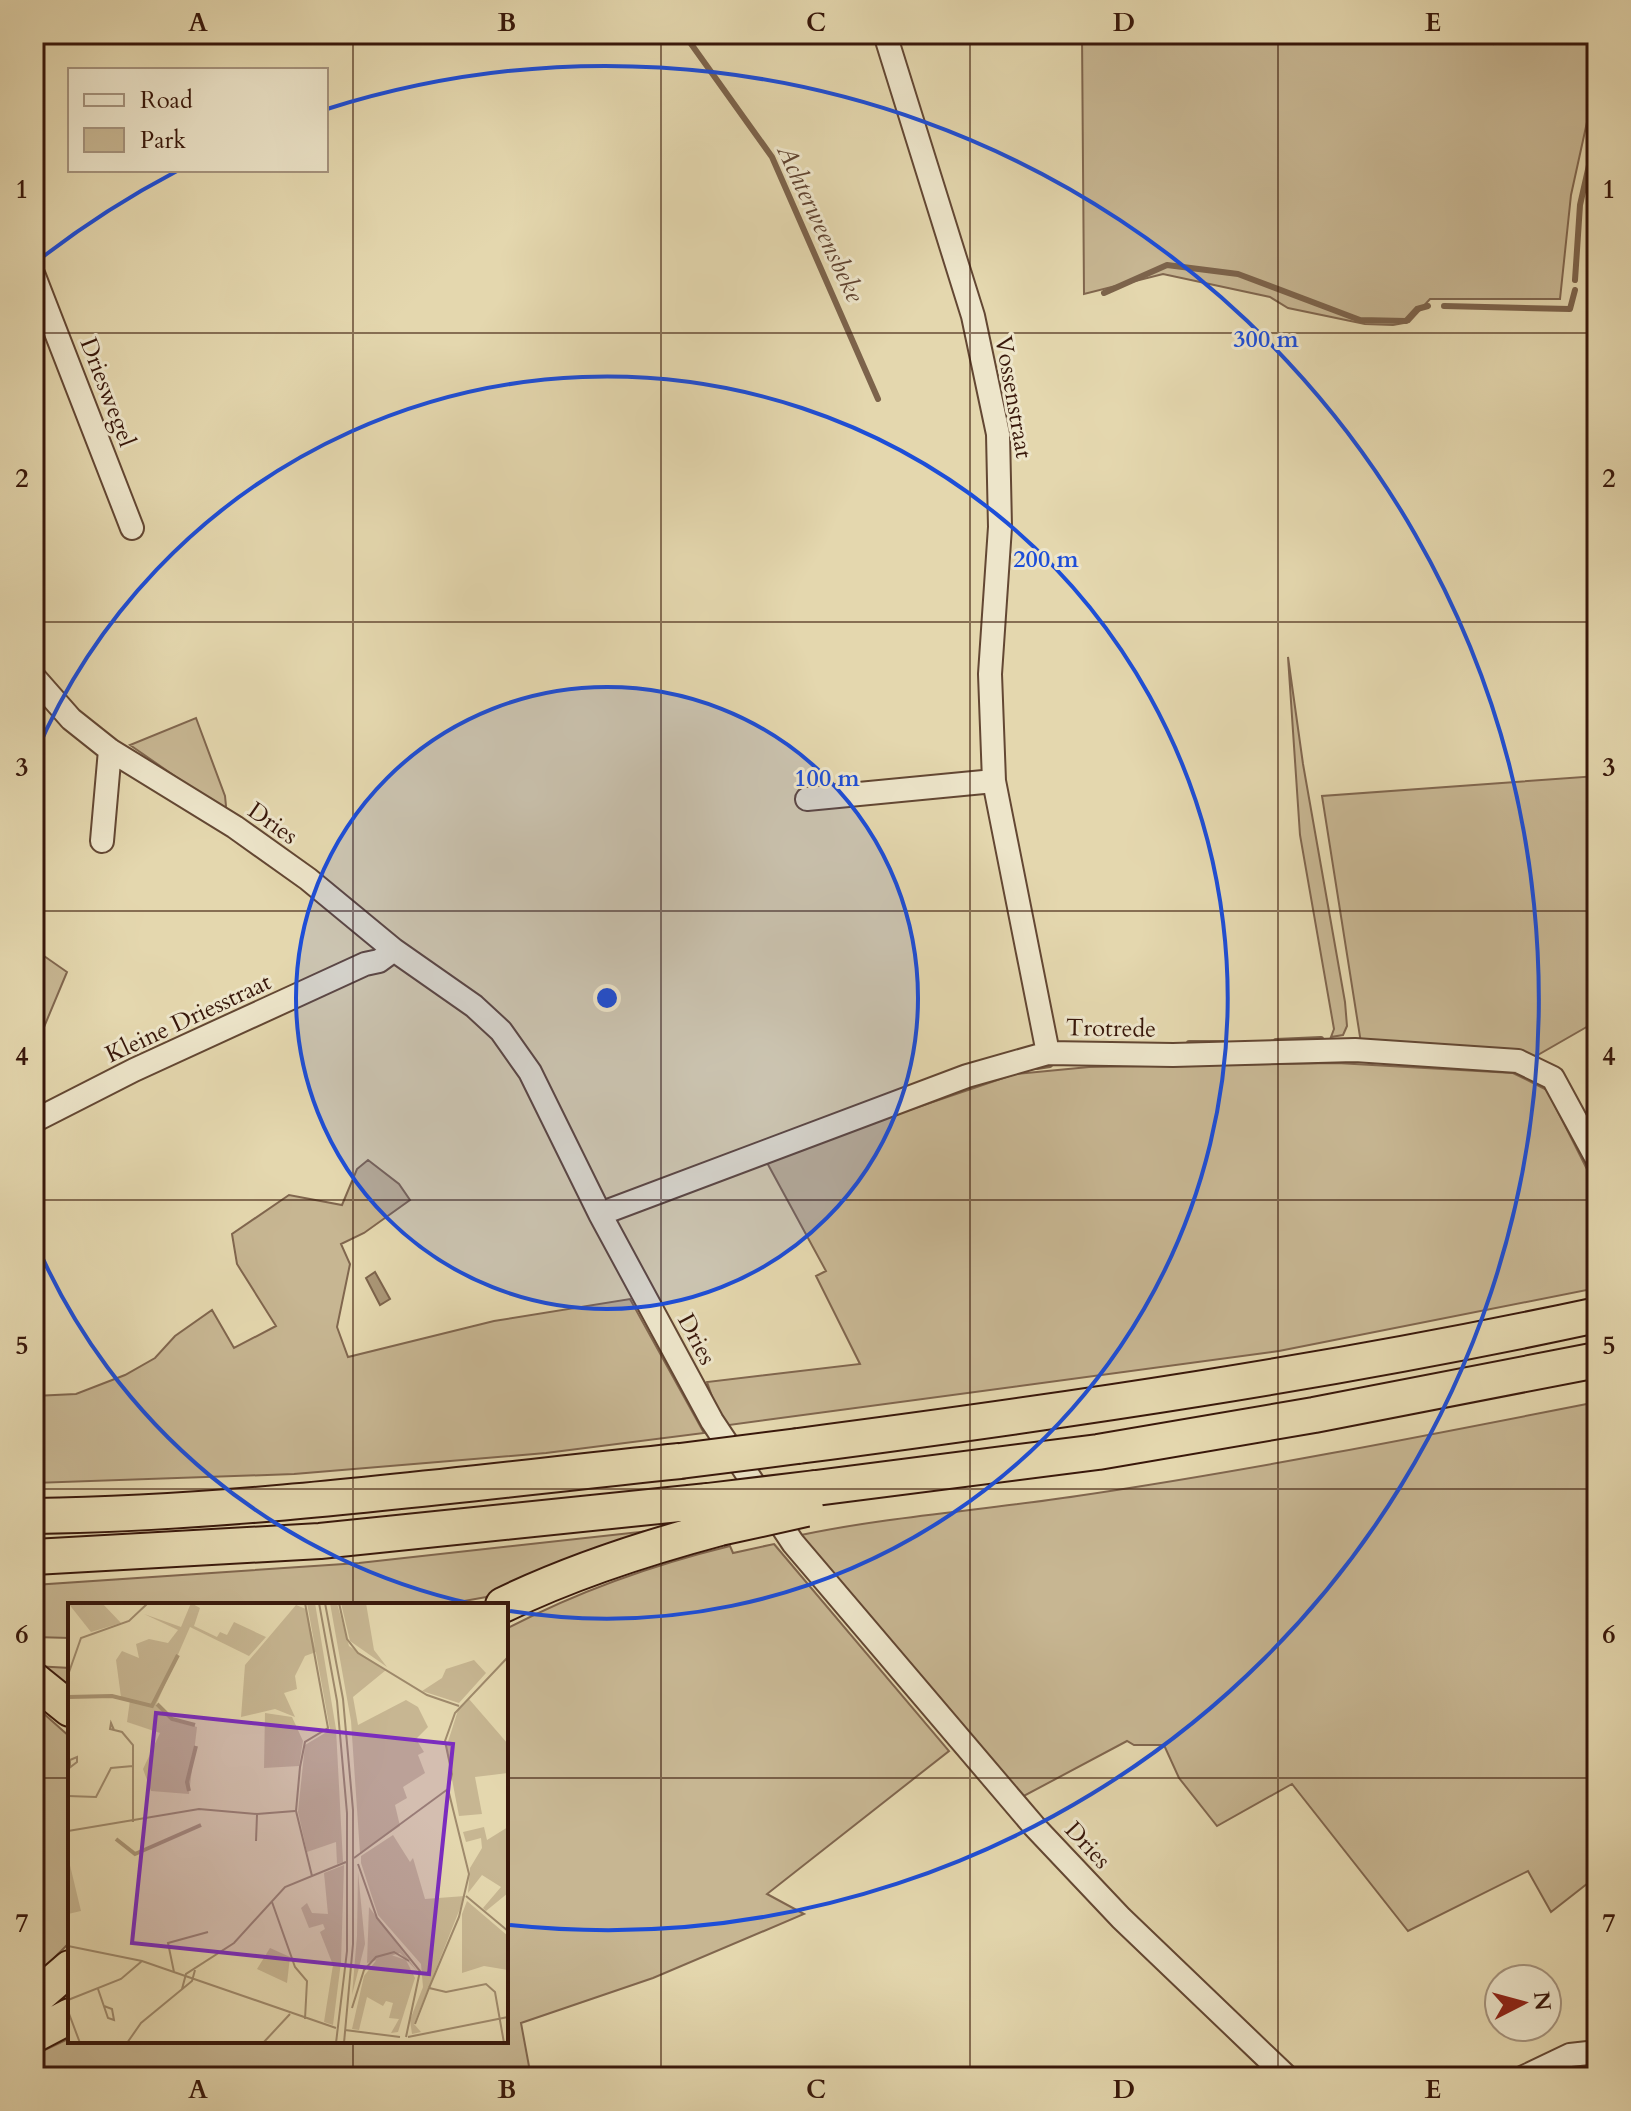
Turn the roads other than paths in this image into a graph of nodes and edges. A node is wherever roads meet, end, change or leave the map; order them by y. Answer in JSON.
{"nodes":[{"id":1,"x":885,"y":34,"type":"edge"},
{"id":2,"x":34,"y":276,"type":"edge"},
{"id":3,"x":132,"y":528,"type":"dead end"},
{"id":4,"x":34,"y":677,"type":"edge"},
{"id":5,"x":110,"y":750,"type":"junction"},
{"id":6,"x":994,"y":781,"type":"junction"},
{"id":7,"x":807,"y":799,"type":"dead end"},
{"id":8,"x":102,"y":841,"type":"dead end"},
{"id":9,"x":371,"y":932,"type":"junction"},
{"id":10,"x":394,"y":950,"type":"junction"},
{"id":11,"x":365,"y":964,"type":"junction"},
{"id":12,"x":1048,"y":1053,"type":"junction"},
{"id":13,"x":34,"y":1121,"type":"edge"},
{"id":14,"x":1597,"y":1159,"type":"edge"},
{"id":15,"x":600,"y":1214,"type":"junction"},
{"id":16,"x":1597,"y":1315,"type":"edge"},
{"id":17,"x":1597,"y":1360,"type":"edge"},
{"id":18,"x":714,"y":1514,"type":"junction"},
{"id":19,"x":34,"y":1516,"type":"edge"},
{"id":20,"x":34,"y":1557,"type":"edge"},
{"id":21,"x":507,"y":1603,"type":"edge"},
{"id":22,"x":34,"y":1680,"type":"edge"},
{"id":23,"x":68,"y":1707,"type":"edge"},
{"id":24,"x":68,"y":1970,"type":"edge"},
{"id":25,"x":34,"y":1999,"type":"edge"},
{"id":26,"x":68,"y":2017,"type":"edge"},
{"id":27,"x":34,"y":2035,"type":"edge"},
{"id":28,"x":1597,"y":2052,"type":"edge"},
{"id":29,"x":1287,"y":2077,"type":"edge"},
{"id":30,"x":1524,"y":2077,"type":"edge"}],
"edges":[{"from":1,"to":6,"type":"street","name":"Vossenstraat"},
{"from":2,"to":3,"type":"street","name":"Drieswegel"},
{"from":4,"to":5,"type":"street","name":"Dries"},
{"from":5,"to":8,"type":"street"},
{"from":5,"to":9,"type":"street","name":"Dries"},
{"from":6,"to":7,"type":"street"},
{"from":6,"to":12,"type":"street","name":"Vossenstraat"},
{"from":9,"to":10,"type":"street","name":"Dries"},
{"from":9,"to":11,"type":"street"},
{"from":10,"to":11,"type":"street","name":"Kleine Driesstraat"},
{"from":10,"to":15,"type":"street","name":"Dries"},
{"from":11,"to":13,"type":"street","name":"Kleine Driesstraat"},
{"from":12,"to":14,"type":"street","name":"Trotrede"},
{"from":12,"to":15,"type":"street","name":"Trotrede"},
{"from":15,"to":29,"type":"street","name":"Dries"},
{"from":16,"to":19,"type":"highway","bridge":true},
{"from":17,"to":18,"type":"highway","bridge":true},
{"from":18,"to":20,"type":"highway"},
{"from":18,"to":21,"type":"highway"},
{"from":22,"to":23,"type":"highway"},
{"from":24,"to":25,"type":"highway"},
{"from":26,"to":27,"type":"highway"},
{"from":28,"to":30,"type":"street"}]}
